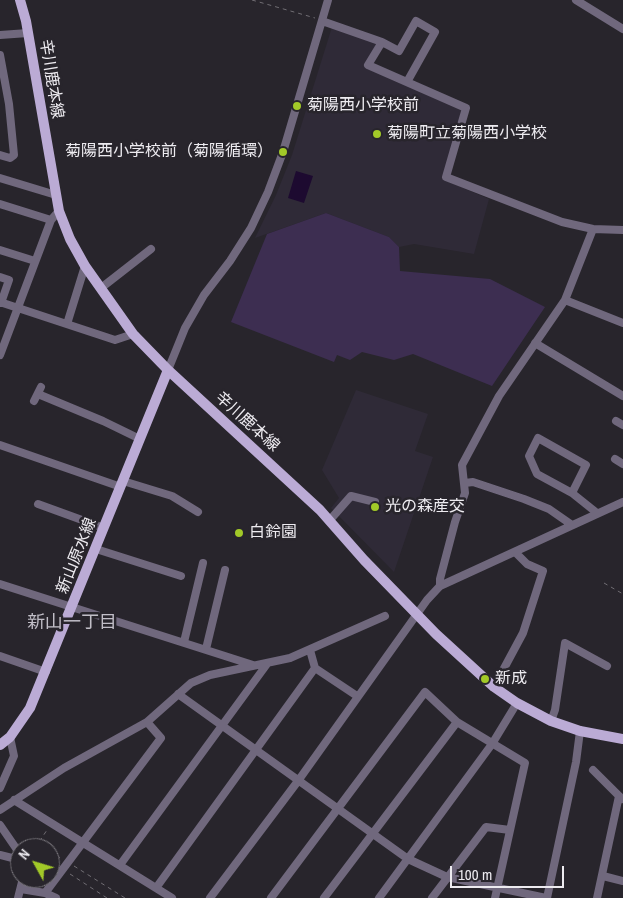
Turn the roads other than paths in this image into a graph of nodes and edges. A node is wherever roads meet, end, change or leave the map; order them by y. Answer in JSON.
{"nodes":[{"id":1,"x":20,"y":0,"type":"edge"},
{"id":2,"x":328,"y":0,"type":"edge"},
{"id":3,"x":576,"y":0,"type":"edge"},
{"id":4,"x":322,"y":21,"type":"junction"},
{"id":5,"x":623,"y":29,"type":"edge"},
{"id":6,"x":28,"y":33,"type":"junction"},
{"id":7,"x":0,"y":35,"type":"edge"},
{"id":8,"x":382,"y":42,"type":"junction"},
{"id":9,"x":0,"y":55,"type":"edge"},
{"id":10,"x":407,"y":82,"type":"junction"},
{"id":11,"x":0,"y":109,"type":"edge"},
{"id":12,"x":10,"y":112,"type":"junction"},
{"id":13,"x":0,"y":155,"type":"edge"},
{"id":14,"x":0,"y":178,"type":"edge"},
{"id":15,"x":56,"y":195,"type":"junction"},
{"id":16,"x":0,"y":204,"type":"edge"},
{"id":17,"x":59,"y":211,"type":"junction"},
{"id":18,"x":50,"y":220,"type":"junction"},
{"id":19,"x":593,"y":228,"type":"junction"},
{"id":20,"x":623,"y":230,"type":"edge"},
{"id":21,"x":151,"y":249,"type":"dead end"},
{"id":22,"x":0,"y":250,"type":"edge"},
{"id":23,"x":35,"y":261,"type":"junction"},
{"id":24,"x":85,"y":266,"type":"junction"},
{"id":25,"x":0,"y":277,"type":"edge"},
{"id":26,"x":101,"y":288,"type":"junction"},
{"id":27,"x":565,"y":300,"type":"junction"},
{"id":28,"x":1,"y":303,"type":"edge"},
{"id":29,"x":18,"y":308,"type":"junction"},
{"id":30,"x":623,"y":323,"type":"edge"},
{"id":31,"x":67,"y":324,"type":"junction"},
{"id":32,"x":133,"y":334,"type":"junction"},
{"id":33,"x":535,"y":343,"type":"junction"},
{"id":34,"x":0,"y":355,"type":"edge"},
{"id":35,"x":168,"y":370,"type":"junction"},
{"id":36,"x":38,"y":394,"type":"dead end"},
{"id":37,"x":623,"y":396,"type":"edge"},
{"id":38,"x":140,"y":439,"type":"junction"},
{"id":39,"x":0,"y":445,"type":"edge"},
{"id":40,"x":465,"y":483,"type":"junction"},
{"id":41,"x":122,"y":484,"type":"junction"},
{"id":42,"x":572,"y":494,"type":"junction"},
{"id":43,"x":375,"y":502,"type":"dead end"},
{"id":44,"x":623,"y":502,"type":"edge"},
{"id":45,"x":38,"y":504,"type":"dead end"},
{"id":46,"x":198,"y":512,"type":"dead end"},
{"id":47,"x":597,"y":513,"type":"junction"},
{"id":48,"x":329,"y":521,"type":"junction"},
{"id":49,"x":572,"y":525,"type":"junction"},
{"id":50,"x":104,"y":528,"type":"junction"},
{"id":51,"x":96,"y":549,"type":"junction"},
{"id":52,"x":514,"y":552,"type":"junction"},
{"id":53,"x":203,"y":563,"type":"dead end"},
{"id":54,"x":225,"y":570,"type":"dead end"},
{"id":55,"x":181,"y":576,"type":"dead end"},
{"id":56,"x":0,"y":584,"type":"edge"},
{"id":57,"x":440,"y":586,"type":"junction"},
{"id":58,"x":72,"y":608,"type":"junction"},
{"id":59,"x":417,"y":615,"type":"junction"},
{"id":60,"x":385,"y":616,"type":"dead end"},
{"id":61,"x":184,"y":642,"type":"junction"},
{"id":62,"x":206,"y":649,"type":"junction"},
{"id":63,"x":310,"y":650,"type":"junction"},
{"id":64,"x":0,"y":656,"type":"edge"},
{"id":65,"x":267,"y":664,"type":"junction"},
{"id":66,"x":255,"y":665,"type":"junction"},
{"id":67,"x":607,"y":666,"type":"dead end"},
{"id":68,"x":315,"y":668,"type":"junction"},
{"id":69,"x":46,"y":672,"type":"junction"},
{"id":70,"x":494,"y":687,"type":"junction"},
{"id":71,"x":178,"y":694,"type":"junction"},
{"id":72,"x":357,"y":696,"type":"junction"},
{"id":73,"x":517,"y":704,"type":"junction"},
{"id":74,"x":551,"y":721,"type":"junction"},
{"id":75,"x":147,"y":722,"type":"junction"},
{"id":76,"x":457,"y":722,"type":"junction"},
{"id":77,"x":221,"y":725,"type":"junction"},
{"id":78,"x":580,"y":731,"type":"junction"},
{"id":79,"x":10,"y":737,"type":"junction"},
{"id":80,"x":623,"y":739,"type":"edge"},
{"id":81,"x":492,"y":744,"type":"junction"},
{"id":82,"x":0,"y":745,"type":"edge"},
{"id":83,"x":255,"y":750,"type":"junction"},
{"id":84,"x":592,"y":770,"type":"dead end"},
{"id":85,"x":298,"y":781,"type":"junction"},
{"id":86,"x":0,"y":788,"type":"edge"},
{"id":87,"x":621,"y":798,"type":"edge"},
{"id":88,"x":14,"y":800,"type":"junction"},
{"id":89,"x":0,"y":810,"type":"edge"},
{"id":90,"x":337,"y":810,"type":"junction"},
{"id":91,"x":0,"y":825,"type":"edge"},
{"id":92,"x":510,"y":830,"type":"junction"},
{"id":93,"x":372,"y":834,"type":"junction"},
{"id":94,"x":10,"y":840,"type":"edge"},
{"id":95,"x":83,"y":843,"type":"junction"},
{"id":96,"x":408,"y":859,"type":"junction"},
{"id":97,"x":120,"y":865,"type":"junction"},
{"id":98,"x":603,"y":876,"type":"junction"},
{"id":99,"x":447,"y":877,"type":"junction"},
{"id":100,"x":623,"y":881,"type":"edge"},
{"id":101,"x":156,"y":888,"type":"junction"},
{"id":102,"x":498,"y":888,"type":"junction"},
{"id":103,"x":20,"y":889,"type":"joint"},
{"id":104,"x":45,"y":893,"type":"junction"},
{"id":105,"x":18,"y":898,"type":"edge"},
{"id":106,"x":56,"y":898,"type":"edge"},
{"id":107,"x":172,"y":898,"type":"edge"},
{"id":108,"x":210,"y":898,"type":"edge"},
{"id":109,"x":271,"y":898,"type":"edge"},
{"id":110,"x":324,"y":898,"type":"edge"},
{"id":111,"x":379,"y":898,"type":"edge"},
{"id":112,"x":432,"y":898,"type":"edge"},
{"id":113,"x":496,"y":898,"type":"edge"},
{"id":114,"x":547,"y":898,"type":"edge"},
{"id":115,"x":597,"y":898,"type":"edge"}],
"edges":[{"from":1,"to":6,"type":"main road","name":"辛川鹿本線"},
{"from":2,"to":4,"type":"street"},
{"from":3,"to":5,"type":"street"},
{"from":4,"to":8,"type":"street"},
{"from":4,"to":35,"type":"street"},
{"from":6,"to":7,"type":"street"},
{"from":6,"to":15,"type":"main road","name":"辛川鹿本線"},
{"from":8,"to":10,"type":"street"},
{"from":8,"to":10,"type":"street"},
{"from":9,"to":12,"type":"street"},
{"from":10,"to":19,"type":"street"},
{"from":11,"to":12,"type":"street"},
{"from":12,"to":13,"type":"street"},
{"from":14,"to":15,"type":"street"},
{"from":15,"to":17,"type":"main road","name":"辛川鹿本線"},
{"from":16,"to":18,"type":"street"},
{"from":17,"to":18,"type":"street"},
{"from":17,"to":24,"type":"main road","name":"辛川鹿本線"},
{"from":18,"to":23,"type":"street"},
{"from":19,"to":20,"type":"street"},
{"from":19,"to":27,"type":"street"},
{"from":21,"to":26,"type":"street"},
{"from":22,"to":23,"type":"street"},
{"from":23,"to":29,"type":"street"},
{"from":24,"to":26,"type":"main road","name":"辛川鹿本線"},
{"from":24,"to":31,"type":"street"},
{"from":25,"to":28,"type":"street"},
{"from":26,"to":32,"type":"main road","name":"辛川鹿本線"},
{"from":27,"to":30,"type":"street"},
{"from":27,"to":33,"type":"street"},
{"from":28,"to":29,"type":"street"},
{"from":29,"to":31,"type":"street"},
{"from":29,"to":34,"type":"street"},
{"from":31,"to":32,"type":"street"},
{"from":32,"to":35,"type":"main road","name":"辛川鹿本線"},
{"from":33,"to":37,"type":"street"},
{"from":33,"to":40,"type":"street"},
{"from":35,"to":38,"type":"main road","name":"新山原水線"},
{"from":35,"to":48,"type":"main road","name":"辛川鹿本線"},
{"from":36,"to":38,"type":"street"},
{"from":38,"to":41,"type":"main road","name":"新山原水線"},
{"from":39,"to":41,"type":"street"},
{"from":40,"to":49,"type":"street"},
{"from":40,"to":57,"type":"street"},
{"from":41,"to":46,"type":"street"},
{"from":41,"to":50,"type":"main road","name":"新山原水線"},
{"from":42,"to":42,"type":"street"},
{"from":42,"to":47,"type":"street"},
{"from":43,"to":48,"type":"street"},
{"from":44,"to":47,"type":"street"},
{"from":45,"to":50,"type":"street"},
{"from":47,"to":49,"type":"street"},
{"from":48,"to":59,"type":"main road","name":"辛川鹿本線"},
{"from":49,"to":52,"type":"street"},
{"from":50,"to":51,"type":"main road","name":"新山原水線"},
{"from":51,"to":55,"type":"street"},
{"from":51,"to":58,"type":"main road","name":"新山原水線"},
{"from":52,"to":57,"type":"street"},
{"from":52,"to":70,"type":"street"},
{"from":53,"to":61,"type":"street"},
{"from":54,"to":62,"type":"street"},
{"from":56,"to":58,"type":"street"},
{"from":57,"to":59,"type":"street"},
{"from":58,"to":61,"type":"street"},
{"from":58,"to":69,"type":"main road","name":"新山原水線"},
{"from":59,"to":70,"type":"main road","name":"辛川鹿本線"},
{"from":59,"to":72,"type":"street"},
{"from":60,"to":63,"type":"street"},
{"from":61,"to":62,"type":"street"},
{"from":62,"to":66,"type":"street"},
{"from":63,"to":65,"type":"street"},
{"from":63,"to":68,"type":"street"},
{"from":64,"to":69,"type":"street"},
{"from":65,"to":66,"type":"street"},
{"from":65,"to":77,"type":"street"},
{"from":66,"to":71,"type":"street"},
{"from":67,"to":74,"type":"street"},
{"from":68,"to":72,"type":"street"},
{"from":68,"to":83,"type":"street"},
{"from":69,"to":79,"type":"main road","name":"新山原水線"},
{"from":70,"to":73,"type":"main road","name":"辛川鹿本線"},
{"from":71,"to":75,"type":"street"},
{"from":71,"to":77,"type":"street"},
{"from":72,"to":85,"type":"street"},
{"from":73,"to":74,"type":"main road","name":"辛川鹿本線"},
{"from":73,"to":81,"type":"street"},
{"from":74,"to":78,"type":"main road","name":"辛川鹿本線"},
{"from":75,"to":88,"type":"street"},
{"from":75,"to":95,"type":"street"},
{"from":76,"to":81,"type":"street"},
{"from":76,"to":90,"type":"street"},
{"from":76,"to":93,"type":"street"},
{"from":77,"to":83,"type":"street"},
{"from":77,"to":97,"type":"street"},
{"from":78,"to":80,"type":"main road","name":"辛川鹿本線"},
{"from":78,"to":114,"type":"street"},
{"from":79,"to":82,"type":"main road","name":"新山原水線"},
{"from":79,"to":86,"type":"street"},
{"from":81,"to":92,"type":"street"},
{"from":81,"to":96,"type":"street"},
{"from":83,"to":85,"type":"street"},
{"from":83,"to":101,"type":"street"},
{"from":84,"to":87,"type":"street"},
{"from":85,"to":90,"type":"street"},
{"from":85,"to":108,"type":"street"},
{"from":87,"to":98,"type":"street"},
{"from":88,"to":89,"type":"street"},
{"from":88,"to":95,"type":"street"},
{"from":90,"to":93,"type":"street"},
{"from":90,"to":109,"type":"street"},
{"from":91,"to":94,"type":"street"},
{"from":92,"to":99,"type":"street"},
{"from":92,"to":102,"type":"street"},
{"from":93,"to":96,"type":"street"},
{"from":93,"to":110,"type":"street"},
{"from":95,"to":97,"type":"street"},
{"from":95,"to":104,"type":"street"},
{"from":96,"to":99,"type":"street"},
{"from":96,"to":111,"type":"street"},
{"from":97,"to":101,"type":"street"},
{"from":98,"to":100,"type":"street"},
{"from":98,"to":115,"type":"street"},
{"from":99,"to":102,"type":"street"},
{"from":99,"to":112,"type":"street"},
{"from":101,"to":107,"type":"street"},
{"from":102,"to":113,"type":"street"},
{"from":102,"to":114,"type":"street"},
{"from":103,"to":104,"type":"street"},
{"from":103,"to":105,"type":"street"},
{"from":104,"to":106,"type":"street"}]}
